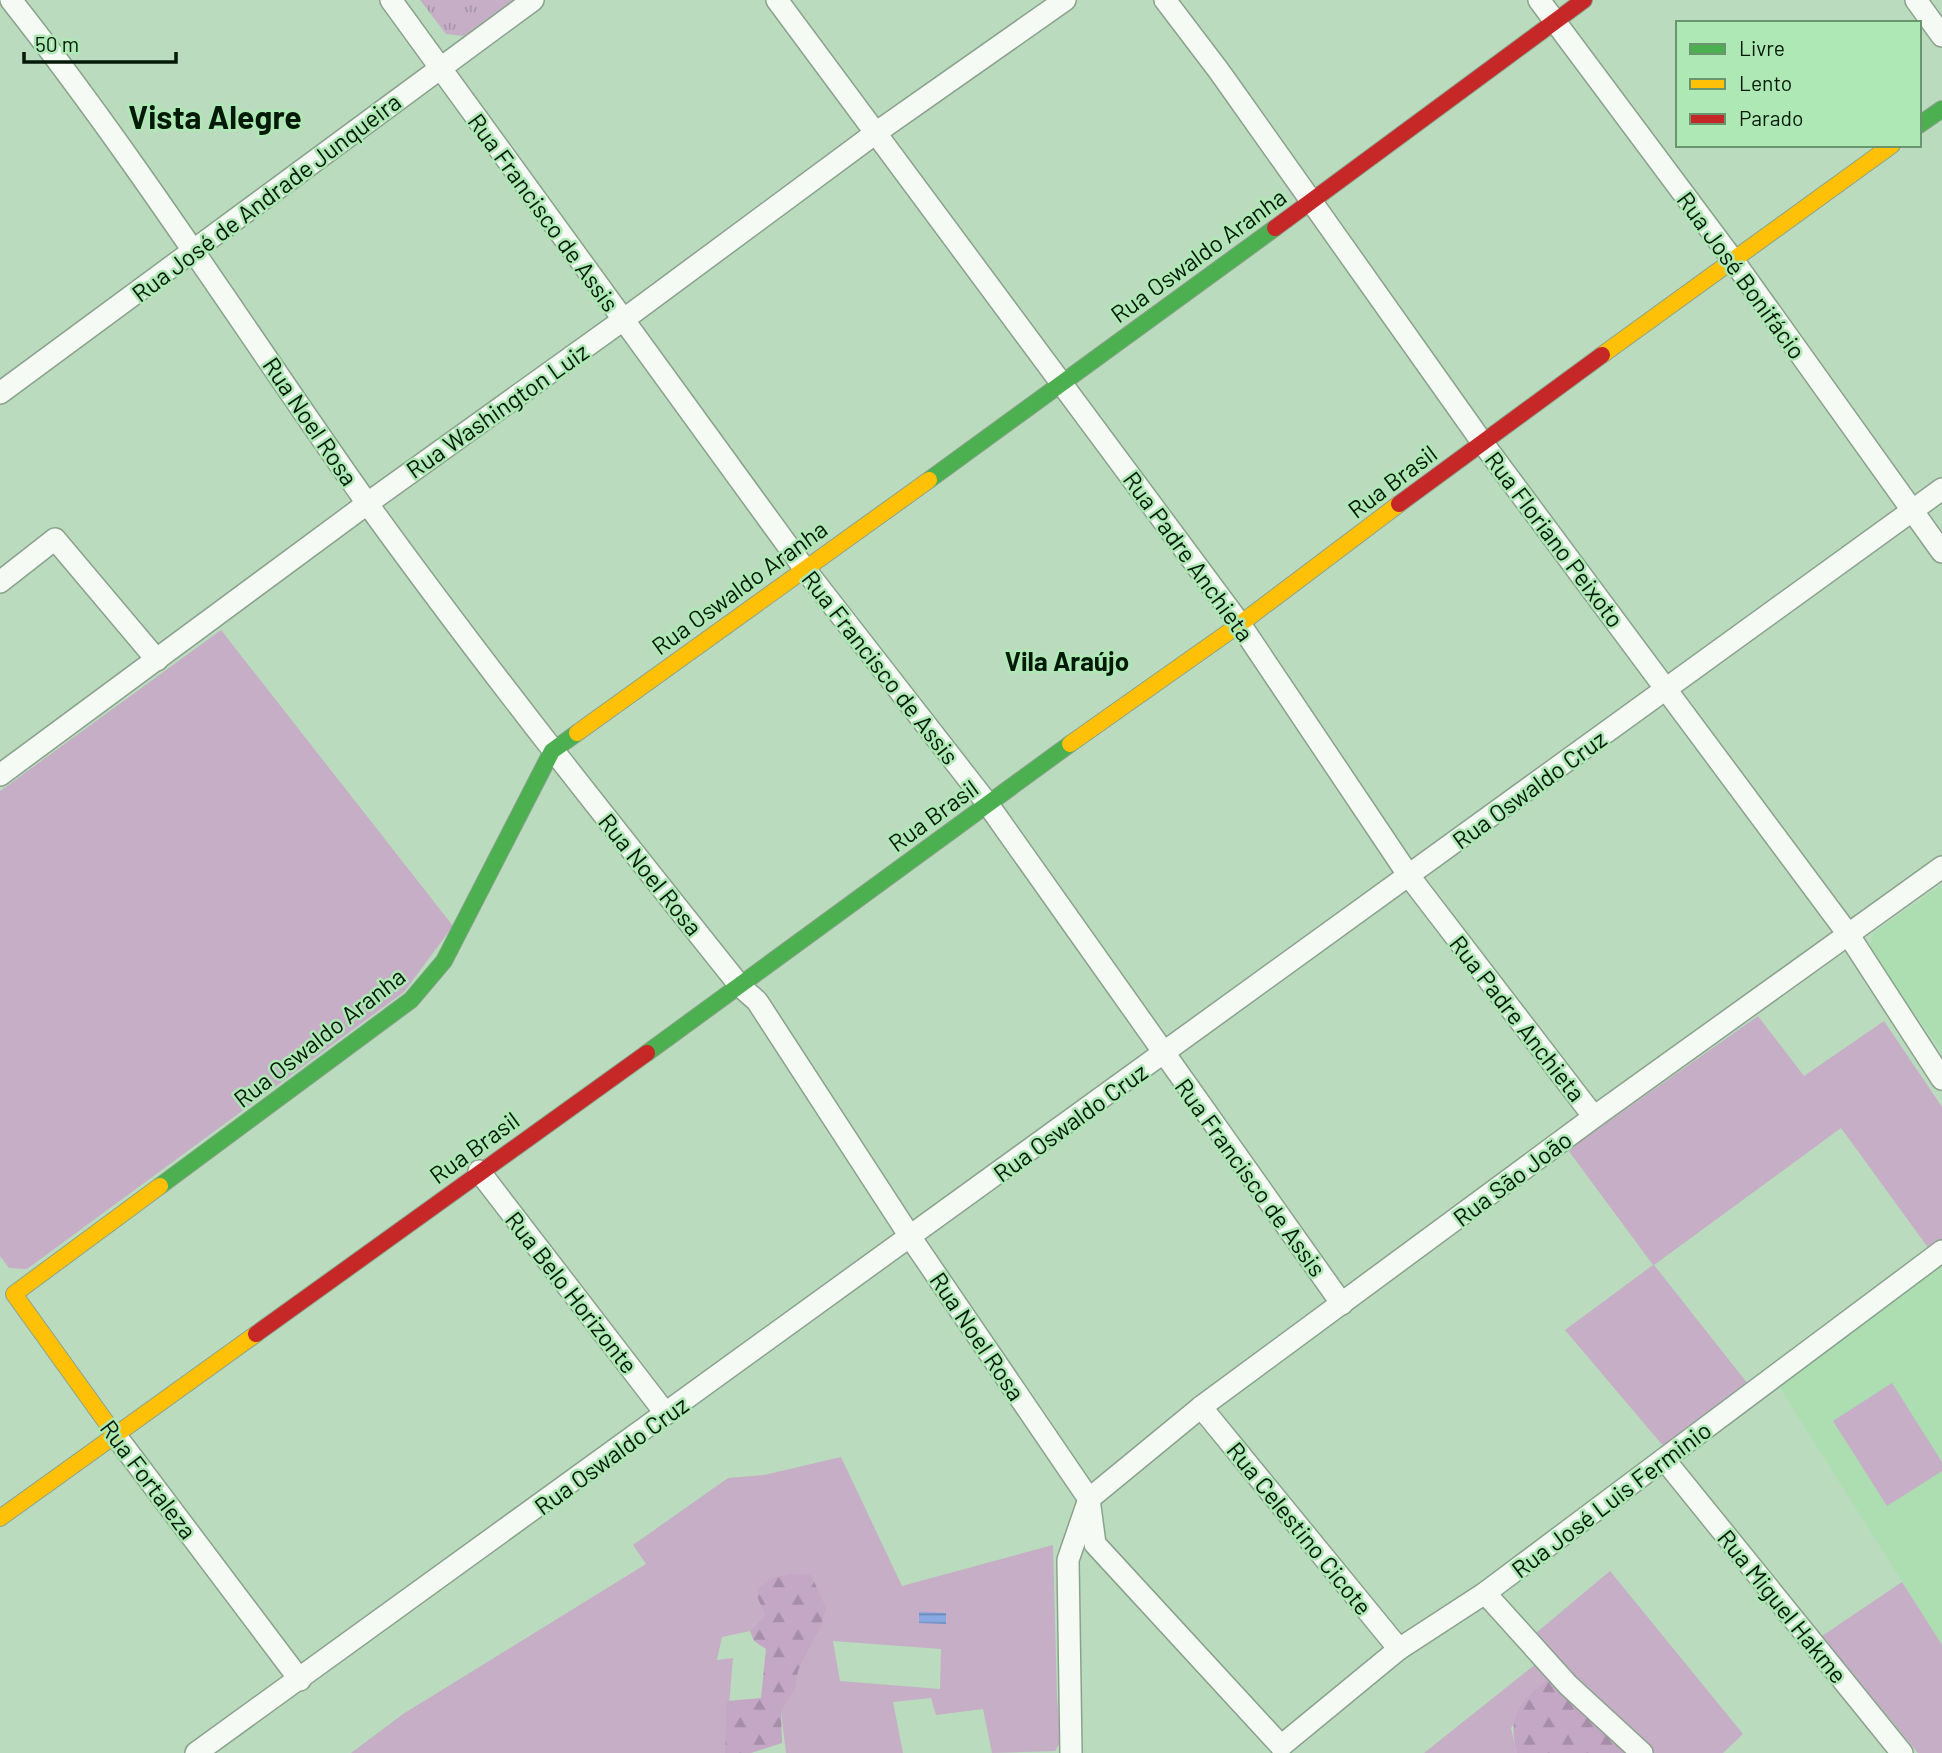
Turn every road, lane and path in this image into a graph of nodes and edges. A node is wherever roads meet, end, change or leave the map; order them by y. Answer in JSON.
{"nodes":[{"id":1,"x":391,"y":0,"type":"edge"},
{"id":2,"x":533,"y":0,"type":"edge"},
{"id":3,"x":777,"y":0,"type":"edge"},
{"id":4,"x":1065,"y":0,"type":"edge"},
{"id":5,"x":1165,"y":0,"type":"edge"},
{"id":6,"x":1539,"y":0,"type":"edge"},
{"id":7,"x":1584,"y":0,"type":"edge"},
{"id":8,"x":1916,"y":0,"type":"edge"},
{"id":9,"x":10,"y":4,"type":"edge"},
{"id":10,"x":1555,"y":21,"type":"junction"},
{"id":11,"x":1942,"y":36,"type":"edge"},
{"id":12,"x":438,"y":68,"type":"junction"},
{"id":13,"x":1942,"y":109,"type":"edge"},
{"id":14,"x":1921,"y":124,"type":"edge"},
{"id":15,"x":877,"y":132,"type":"junction"},
{"id":16,"x":1889,"y":147,"type":"edge"},
{"id":17,"x":1309,"y":201,"type":"junction"},
{"id":18,"x":195,"y":251,"type":"junction"},
{"id":19,"x":1733,"y":260,"type":"junction"},
{"id":20,"x":623,"y":320,"type":"junction"},
{"id":21,"x":1063,"y":383,"type":"junction"},
{"id":22,"x":0,"y":393,"type":"edge"},
{"id":23,"x":1482,"y":442,"type":"junction"},
{"id":24,"x":1942,"y":489,"type":"edge"},
{"id":25,"x":368,"y":503,"type":"junction"},
{"id":26,"x":1911,"y":511,"type":"junction"},
{"id":27,"x":1942,"y":552,"type":"edge"},
{"id":28,"x":804,"y":568,"type":"junction"},
{"id":29,"x":0,"y":582,"type":"edge"},
{"id":30,"x":1240,"y":624,"type":"junction"},
{"id":31,"x":157,"y":660,"type":"junction"},
{"id":32,"x":1666,"y":688,"type":"junction"},
{"id":33,"x":552,"y":751,"type":"junction"},
{"id":34,"x":1,"y":772,"type":"edge"},
{"id":35,"x":987,"y":803,"type":"junction"},
{"id":36,"x":1942,"y":867,"type":"edge"},
{"id":37,"x":1409,"y":876,"type":"junction"},
{"id":38,"x":1848,"y":934,"type":"junction"},
{"id":39,"x":740,"y":986,"type":"junction"},
{"id":40,"x":1162,"y":1055,"type":"junction"},
{"id":41,"x":1942,"y":1079,"type":"edge"},
{"id":42,"x":1594,"y":1117,"type":"junction"},
{"id":43,"x":479,"y":1171,"type":"junction"},
{"id":44,"x":911,"y":1238,"type":"junction"},
{"id":45,"x":1942,"y":1251,"type":"edge"},
{"id":46,"x":0,"y":1276,"type":"edge"},
{"id":47,"x":14,"y":1294,"type":"junction"},
{"id":48,"x":1342,"y":1304,"type":"junction"},
{"id":49,"x":1201,"y":1407,"type":"junction"},
{"id":50,"x":666,"y":1414,"type":"junction"},
{"id":51,"x":116,"y":1436,"type":"junction"},
{"id":52,"x":1664,"y":1459,"type":"junction"},
{"id":53,"x":1089,"y":1499,"type":"junction"},
{"id":54,"x":0,"y":1518,"type":"edge"},
{"id":55,"x":1485,"y":1592,"type":"junction"},
{"id":56,"x":1399,"y":1648,"type":"junction"},
{"id":57,"x":300,"y":1680,"type":"junction"},
{"id":58,"x":1280,"y":1750,"type":"edge"},
{"id":59,"x":196,"y":1753,"type":"edge"},
{"id":60,"x":1071,"y":1753,"type":"edge"},
{"id":61,"x":1642,"y":1753,"type":"edge"},
{"id":62,"x":1902,"y":1753,"type":"edge"}],
"edges":[{"from":1,"to":12,"type":"street","name":"Rua Francisco de Assis"},
{"from":2,"to":12,"type":"street","name":"Rua José de Andrade Junqueira"},
{"from":3,"to":15,"type":"street","name":"Rua Padre Anchieta"},
{"from":4,"to":15,"type":"street","name":"Rua Washington Luiz"},
{"from":5,"to":17,"type":"street","name":"Rua Floriano Peixoto"},
{"from":6,"to":10,"type":"street","name":"Rua José Bonifácio"},
{"from":7,"to":10,"type":"street","name":"Rua Oswaldo Aranha"},
{"from":8,"to":11,"type":"street"},
{"from":9,"to":18,"type":"street","name":"Rua Noel Rosa"},
{"from":10,"to":17,"type":"street","name":"Rua Oswaldo Aranha"},
{"from":10,"to":19,"type":"street","name":"Rua José Bonifácio"},
{"from":12,"to":18,"type":"street","name":"Rua José de Andrade Junqueira"},
{"from":12,"to":20,"type":"street","name":"Rua Francisco de Assis"},
{"from":13,"to":14,"type":"street"},
{"from":15,"to":20,"type":"street","name":"Rua Washington Luiz"},
{"from":15,"to":21,"type":"street","name":"Rua Padre Anchieta"},
{"from":16,"to":19,"type":"street","name":"Rua Brasil"},
{"from":17,"to":21,"type":"street","name":"Rua Oswaldo Aranha"},
{"from":17,"to":23,"type":"street","name":"Rua Floriano Peixoto"},
{"from":18,"to":22,"type":"street","name":"Rua José de Andrade Junqueira"},
{"from":18,"to":25,"type":"street","name":"Rua Noel Rosa"},
{"from":19,"to":23,"type":"street","name":"Rua Brasil"},
{"from":19,"to":26,"type":"street","name":"Rua José Bonifácio"},
{"from":20,"to":25,"type":"street","name":"Rua Washington Luiz"},
{"from":20,"to":28,"type":"street","name":"Rua Francisco de Assis"},
{"from":21,"to":28,"type":"street","name":"Rua Oswaldo Aranha"},
{"from":21,"to":30,"type":"street","name":"Rua Padre Anchieta"},
{"from":23,"to":30,"type":"street","name":"Rua Brasil"},
{"from":23,"to":32,"type":"street","name":"Rua Floriano Peixoto"},
{"from":24,"to":26,"type":"street","name":"Rua Oswaldo Cruz"},
{"from":25,"to":31,"type":"street","name":"Rua Washington Luiz"},
{"from":25,"to":33,"type":"street","name":"Rua Noel Rosa"},
{"from":26,"to":27,"type":"street","name":"Rua José Bonifácio"},
{"from":26,"to":32,"type":"street","name":"Rua Oswaldo Cruz"},
{"from":28,"to":33,"type":"street","name":"Rua Oswaldo Aranha"},
{"from":28,"to":35,"type":"street","name":"Rua Francisco de Assis"},
{"from":29,"to":31,"type":"street"},
{"from":30,"to":35,"type":"street","name":"Rua Brasil"},
{"from":30,"to":37,"type":"street","name":"Rua Padre Anchieta"},
{"from":31,"to":34,"type":"street","name":"Rua Washington Luiz"},
{"from":32,"to":37,"type":"street","name":"Rua Oswaldo Cruz"},
{"from":32,"to":38,"type":"street","name":"Rua Floriano Peixoto"},
{"from":33,"to":39,"type":"street","name":"Rua Noel Rosa"},
{"from":33,"to":47,"type":"street","name":"Rua Oswaldo Aranha"},
{"from":35,"to":39,"type":"street","name":"Rua Brasil"},
{"from":35,"to":40,"type":"street","name":"Rua Francisco de Assis"},
{"from":36,"to":38,"type":"street","name":"Rua São João"},
{"from":37,"to":40,"type":"street","name":"Rua Oswaldo Cruz"},
{"from":37,"to":42,"type":"street","name":"Rua Padre Anchieta"},
{"from":38,"to":41,"type":"street","name":"Rua Floriano Peixoto"},
{"from":38,"to":42,"type":"street","name":"Rua São João"},
{"from":39,"to":43,"type":"street","name":"Rua Brasil"},
{"from":39,"to":44,"type":"street","name":"Rua Noel Rosa"},
{"from":40,"to":44,"type":"street","name":"Rua Oswaldo Cruz"},
{"from":40,"to":48,"type":"street","name":"Rua Francisco de Assis"},
{"from":42,"to":48,"type":"street","name":"Rua São João"},
{"from":43,"to":50,"type":"street","name":"Rua Belo Horizonte"},
{"from":43,"to":51,"type":"street","name":"Rua Brasil"},
{"from":44,"to":50,"type":"street","name":"Rua Oswaldo Cruz"},
{"from":44,"to":53,"type":"street","name":"Rua Noel Rosa"},
{"from":45,"to":52,"type":"street","name":"Rua José Luis Ferminio"},
{"from":46,"to":47,"type":"street","name":"Rua Fortaleza"},
{"from":47,"to":51,"type":"street","name":"Rua Fortaleza"},
{"from":48,"to":49,"type":"street","name":"Rua São João"},
{"from":49,"to":53,"type":"street","name":"Rua São João"},
{"from":49,"to":56,"type":"street","name":"Rua Celestino Cicote"},
{"from":50,"to":57,"type":"street","name":"Rua Oswaldo Cruz"},
{"from":51,"to":54,"type":"street","name":"Rua Brasil"},
{"from":51,"to":57,"type":"street","name":"Rua Fortaleza"},
{"from":52,"to":55,"type":"street","name":"Rua José Luis Ferminio"},
{"from":52,"to":62,"type":"street","name":"Rua Miguel Hakme"},
{"from":53,"to":58,"type":"street","name":"Rua Noel Rosa"},
{"from":53,"to":60,"type":"street"},
{"from":55,"to":56,"type":"street","name":"Rua José Luis Ferminio"},
{"from":55,"to":61,"type":"street"},
{"from":56,"to":58,"type":"street","name":"Rua José Luis Ferminio"},
{"from":57,"to":59,"type":"street","name":"Rua Oswaldo Cruz"}]}
